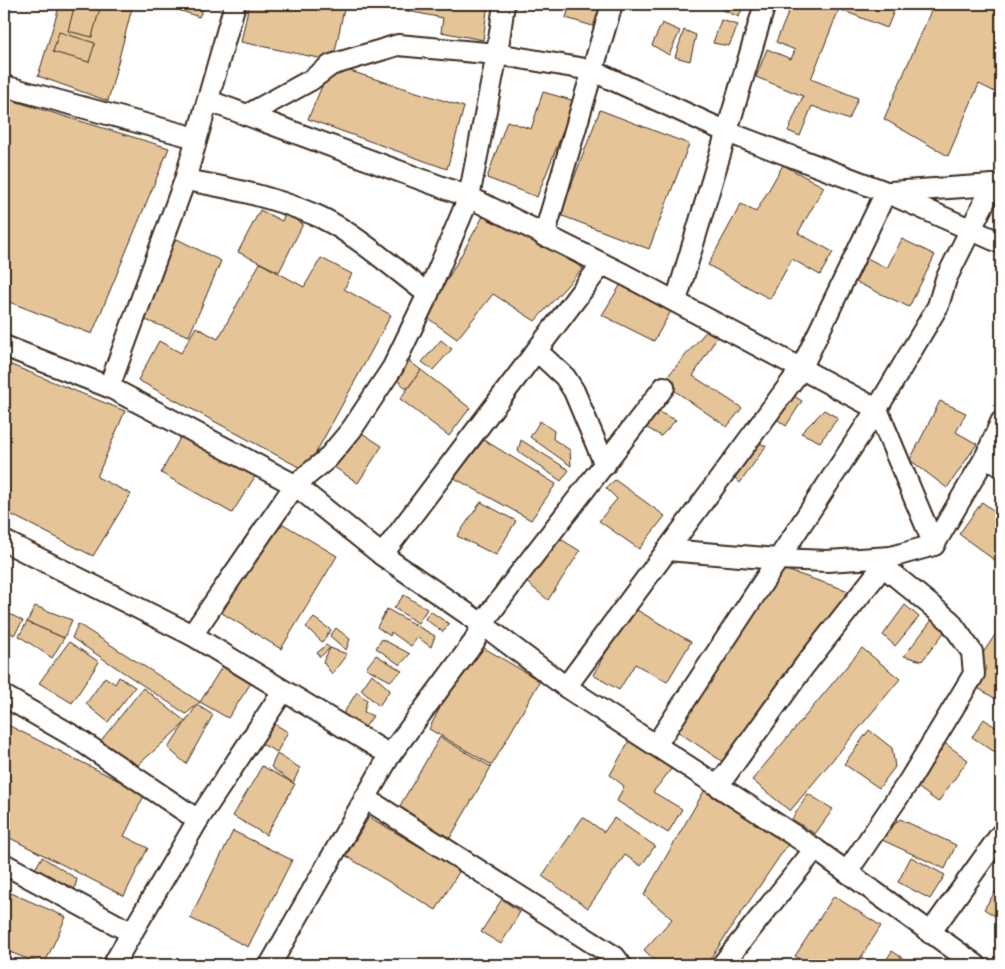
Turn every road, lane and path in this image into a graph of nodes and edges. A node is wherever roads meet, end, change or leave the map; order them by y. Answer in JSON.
{"nodes":[{"id":1,"x":235,"y":4,"type":"edge"},
{"id":2,"x":504,"y":4,"type":"edge"},
{"id":3,"x":612,"y":4,"type":"edge"},
{"id":4,"x":765,"y":4,"type":"edge"},
{"id":5,"x":497,"y":54,"type":"junction"},
{"id":6,"x":591,"y":70,"type":"junction"},
{"id":7,"x":4,"y":86,"type":"edge"},
{"id":8,"x":208,"y":101,"type":"junction"},
{"id":9,"x":247,"y":115,"type":"junction"},
{"id":10,"x":727,"y":132,"type":"junction"},
{"id":11,"x":196,"y":138,"type":"junction"},
{"id":12,"x":184,"y":180,"type":"junction"},
{"id":13,"x":997,"y":187,"type":"edge"},
{"id":14,"x":886,"y":192,"type":"junction"},
{"id":15,"x":469,"y":197,"type":"junction"},
{"id":16,"x":971,"y":229,"type":"junction"},
{"id":17,"x":544,"y":236,"type":"junction"},
{"id":18,"x":1001,"y":243,"type":"edge"},
{"id":19,"x":602,"y":264,"type":"junction"},
{"id":20,"x":428,"y":294,"type":"junction"},
{"id":21,"x":676,"y":302,"type":"junction"},
{"id":22,"x":4,"y":346,"type":"edge"},
{"id":23,"x":537,"y":351,"type":"junction"},
{"id":24,"x":801,"y":369,"type":"junction"},
{"id":25,"x":109,"y":386,"type":"junction"},
{"id":26,"x":664,"y":387,"type":"dead end"},
{"id":27,"x":877,"y":409,"type":"junction"},
{"id":28,"x":1001,"y":422,"type":"edge"},
{"id":29,"x":994,"y":461,"type":"edge"},
{"id":30,"x":605,"y":465,"type":"junction"},
{"id":31,"x":295,"y":485,"type":"junction"},
{"id":32,"x":4,"y":541,"type":"edge"},
{"id":33,"x":934,"y":545,"type":"junction"},
{"id":34,"x":667,"y":550,"type":"junction"},
{"id":35,"x":382,"y":555,"type":"junction"},
{"id":36,"x":778,"y":559,"type":"junction"},
{"id":37,"x":887,"y":562,"type":"junction"},
{"id":38,"x":482,"y":624,"type":"junction"},
{"id":39,"x":192,"y":635,"type":"junction"},
{"id":40,"x":566,"y":686,"type":"junction"},
{"id":41,"x":283,"y":691,"type":"junction"},
{"id":42,"x":4,"y":696,"type":"edge"},
{"id":43,"x":656,"y":745,"type":"junction"},
{"id":44,"x":390,"y":755,"type":"junction"},
{"id":45,"x":718,"y":786,"type":"junction"},
{"id":46,"x":365,"y":798,"type":"junction"},
{"id":47,"x":198,"y":820,"type":"junction"},
{"id":48,"x":1001,"y":834,"type":"edge"},
{"id":49,"x":815,"y":849,"type":"junction"},
{"id":50,"x":4,"y":864,"type":"edge"},
{"id":51,"x":846,"y":872,"type":"junction"},
{"id":52,"x":132,"y":933,"type":"junction"},
{"id":53,"x":930,"y":933,"type":"junction"},
{"id":54,"x":113,"y":965,"type":"edge"},
{"id":55,"x":270,"y":965,"type":"edge"},
{"id":56,"x":621,"y":965,"type":"edge"},
{"id":57,"x":722,"y":965,"type":"edge"},
{"id":58,"x":976,"y":965,"type":"edge"}],
"edges":[{"from":1,"to":8,"type":"street"},
{"from":2,"to":5,"type":"street"},
{"from":3,"to":6,"type":"street"},
{"from":4,"to":10,"type":"street"},
{"from":5,"to":6,"type":"street"},
{"from":5,"to":9,"type":"street"},
{"from":5,"to":15,"type":"street"},
{"from":6,"to":10,"type":"street"},
{"from":6,"to":17,"type":"street"},
{"from":7,"to":11,"type":"street"},
{"from":8,"to":9,"type":"street"},
{"from":8,"to":11,"type":"street"},
{"from":9,"to":15,"type":"street"},
{"from":10,"to":14,"type":"street"},
{"from":10,"to":21,"type":"street"},
{"from":11,"to":12,"type":"street"},
{"from":12,"to":20,"type":"street"},
{"from":12,"to":25,"type":"street"},
{"from":13,"to":14,"type":"street"},
{"from":13,"to":16,"type":"street"},
{"from":14,"to":16,"type":"street"},
{"from":14,"to":24,"type":"street"},
{"from":15,"to":17,"type":"street"},
{"from":15,"to":20,"type":"street"},
{"from":16,"to":18,"type":"street"},
{"from":16,"to":27,"type":"street"},
{"from":17,"to":19,"type":"street"},
{"from":19,"to":21,"type":"street"},
{"from":19,"to":23,"type":"street"},
{"from":20,"to":31,"type":"street"},
{"from":21,"to":24,"type":"street"},
{"from":22,"to":25,"type":"street"},
{"from":23,"to":30,"type":"street"},
{"from":23,"to":35,"type":"street"},
{"from":24,"to":27,"type":"street"},
{"from":24,"to":34,"type":"street"},
{"from":25,"to":31,"type":"street"},
{"from":26,"to":30,"type":"street"},
{"from":27,"to":33,"type":"street"},
{"from":27,"to":36,"type":"street"},
{"from":28,"to":29,"type":"street"},
{"from":29,"to":33,"type":"street"},
{"from":30,"to":38,"type":"street"},
{"from":31,"to":35,"type":"street"},
{"from":31,"to":39,"type":"street"},
{"from":32,"to":39,"type":"street"},
{"from":33,"to":37,"type":"street"},
{"from":34,"to":36,"type":"street"},
{"from":34,"to":40,"type":"street"},
{"from":35,"to":38,"type":"street"},
{"from":36,"to":37,"type":"street"},
{"from":36,"to":43,"type":"street"},
{"from":37,"to":45,"type":"street"},
{"from":37,"to":51,"type":"street"},
{"from":38,"to":40,"type":"street"},
{"from":38,"to":44,"type":"street"},
{"from":39,"to":41,"type":"street"},
{"from":40,"to":43,"type":"street"},
{"from":41,"to":44,"type":"street"},
{"from":41,"to":47,"type":"street"},
{"from":42,"to":47,"type":"street"},
{"from":43,"to":45,"type":"street"},
{"from":44,"to":46,"type":"street"},
{"from":45,"to":49,"type":"street"},
{"from":46,"to":55,"type":"street"},
{"from":46,"to":56,"type":"street"},
{"from":47,"to":52,"type":"street"},
{"from":48,"to":53,"type":"street"},
{"from":49,"to":51,"type":"street"},
{"from":49,"to":57,"type":"street"},
{"from":50,"to":52,"type":"street"},
{"from":51,"to":53,"type":"street"},
{"from":52,"to":54,"type":"street"},
{"from":53,"to":58,"type":"street"}]}
